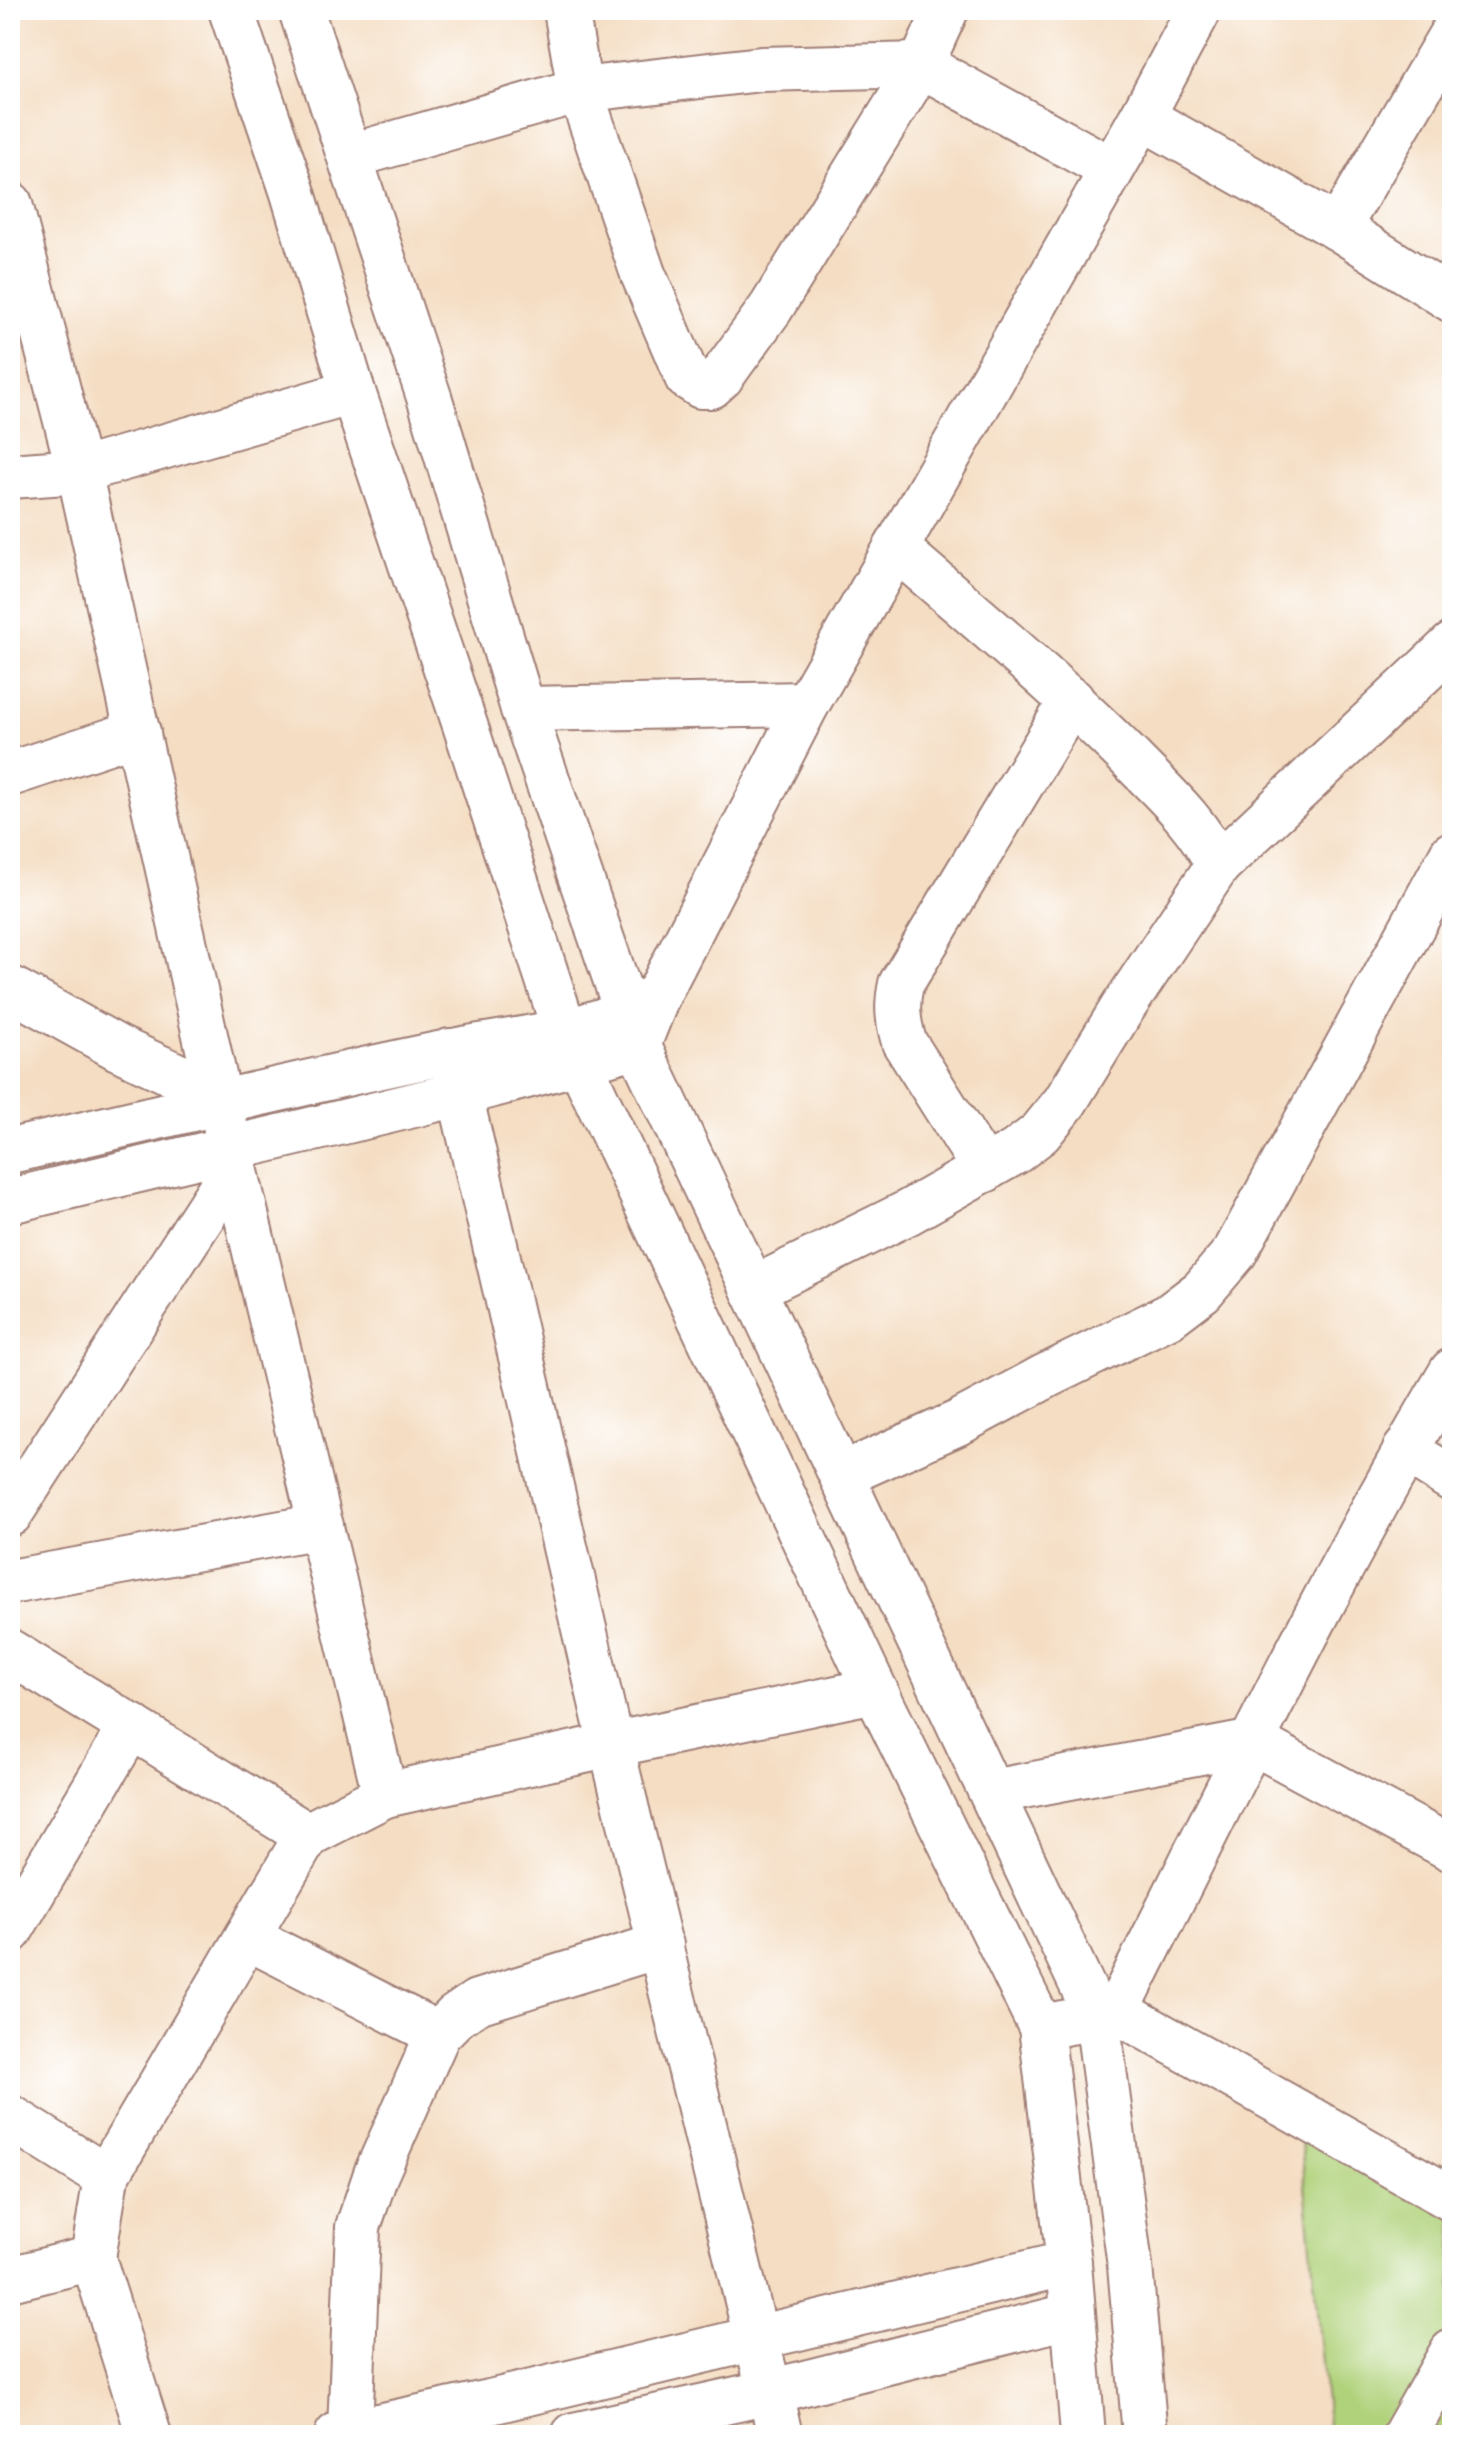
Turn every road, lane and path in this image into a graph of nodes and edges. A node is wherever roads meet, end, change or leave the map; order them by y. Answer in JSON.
{"nodes":[{"id":1,"x":231,"y":10,"type":"edge"},
{"id":2,"x":301,"y":10,"type":"edge"},
{"id":3,"x":566,"y":10,"type":"edge"},
{"id":4,"x":946,"y":10,"type":"edge"},
{"id":5,"x":1199,"y":10,"type":"edge"},
{"id":6,"x":1452,"y":33,"type":"edge"},
{"id":7,"x":921,"y":65,"type":"junction"},
{"id":8,"x":580,"y":90,"type":"junction"},
{"id":9,"x":1142,"y":117,"type":"junction"},
{"id":10,"x":351,"y":156,"type":"junction"},
{"id":11,"x":1111,"y":169,"type":"junction"},
{"id":12,"x":10,"y":204,"type":"edge"},
{"id":13,"x":1338,"y":228,"type":"junction"},
{"id":14,"x":1452,"y":300,"type":"edge"},
{"id":15,"x":353,"y":392,"type":"junction"},
{"id":16,"x":79,"y":471,"type":"junction"},
{"id":17,"x":10,"y":476,"type":"edge"},
{"id":18,"x":896,"y":548,"type":"junction"},
{"id":19,"x":1452,"y":645,"type":"edge"},
{"id":20,"x":1072,"y":700,"type":"junction"},
{"id":21,"x":807,"y":704,"type":"junction"},
{"id":22,"x":523,"y":709,"type":"junction"},
{"id":23,"x":138,"y":732,"type":"junction"},
{"id":24,"x":10,"y":774,"type":"edge"},
{"id":25,"x":1452,"y":854,"type":"edge"},
{"id":26,"x":1218,"y":865,"type":"junction"},
{"id":27,"x":10,"y":988,"type":"edge"},
{"id":28,"x":642,"y":1018,"type":"junction"},
{"id":29,"x":573,"y":1047,"type":"junction"},
{"id":30,"x":450,"y":1051,"type":"junction"},
{"id":31,"x":461,"y":1094,"type":"junction"},
{"id":32,"x":220,"y":1099,"type":"junction"},
{"id":33,"x":10,"y":1151,"type":"edge"},
{"id":34,"x":233,"y":1157,"type":"junction"},
{"id":35,"x":985,"y":1170,"type":"junction"},
{"id":36,"x":10,"y":1201,"type":"edge"},
{"id":37,"x":753,"y":1289,"type":"junction"},
{"id":38,"x":1452,"y":1371,"type":"edge"},
{"id":39,"x":1405,"y":1450,"type":"junction"},
{"id":40,"x":842,"y":1475,"type":"junction"},
{"id":41,"x":1452,"y":1479,"type":"edge"},
{"id":42,"x":10,"y":1514,"type":"edge"},
{"id":43,"x":321,"y":1526,"type":"junction"},
{"id":44,"x":10,"y":1582,"type":"edge"},
{"id":45,"x":10,"y":1652,"type":"edge"},
{"id":46,"x":875,"y":1690,"type":"junction"},
{"id":47,"x":131,"y":1726,"type":"junction"},
{"id":48,"x":1253,"y":1742,"type":"junction"},
{"id":49,"x":611,"y":1745,"type":"junction"},
{"id":50,"x":992,"y":1792,"type":"junction"},
{"id":51,"x":385,"y":1795,"type":"junction"},
{"id":52,"x":307,"y":1835,"type":"junction"},
{"id":53,"x":1452,"y":1849,"type":"edge"},
{"id":54,"x":10,"y":1931,"type":"edge"},
{"id":55,"x":247,"y":1937,"type":"junction"},
{"id":56,"x":661,"y":1945,"type":"junction"},
{"id":57,"x":1107,"y":2014,"type":"junction"},
{"id":58,"x":1041,"y":2027,"type":"junction"},
{"id":59,"x":438,"y":2034,"type":"junction"},
{"id":60,"x":10,"y":2117,"type":"edge"},
{"id":61,"x":106,"y":2177,"type":"junction"},
{"id":62,"x":1452,"y":2199,"type":"edge"},
{"id":63,"x":93,"y":2258,"type":"junction"},
{"id":64,"x":1069,"y":2263,"type":"junction"},
{"id":65,"x":10,"y":2279,"type":"edge"},
{"id":66,"x":1073,"y":2315,"type":"junction"},
{"id":67,"x":756,"y":2339,"type":"junction"},
{"id":68,"x":1452,"y":2352,"type":"edge"},
{"id":69,"x":769,"y":2392,"type":"junction"},
{"id":70,"x":344,"y":2434,"type":"edge"},
{"id":71,"x":149,"y":2435,"type":"edge"},
{"id":72,"x":574,"y":2435,"type":"edge"},
{"id":73,"x":780,"y":2435,"type":"edge"},
{"id":74,"x":1083,"y":2435,"type":"edge"},
{"id":75,"x":1145,"y":2435,"type":"edge"},
{"id":76,"x":1405,"y":2435,"type":"edge"}],
"edges":[{"from":1,"to":15,"type":"street"},
{"from":2,"to":10,"type":"street"},
{"from":3,"to":8,"type":"street"},
{"from":4,"to":7,"type":"street"},
{"from":5,"to":9,"type":"street"},
{"from":6,"to":13,"type":"street"},
{"from":7,"to":8,"type":"street"},
{"from":7,"to":8,"type":"street"},
{"from":7,"to":11,"type":"street"},
{"from":8,"to":10,"type":"street"},
{"from":9,"to":11,"type":"street"},
{"from":9,"to":13,"type":"street"},
{"from":10,"to":22,"type":"street"},
{"from":11,"to":18,"type":"street"},
{"from":12,"to":16,"type":"street"},
{"from":13,"to":14,"type":"street"},
{"from":15,"to":16,"type":"street"},
{"from":15,"to":29,"type":"street"},
{"from":16,"to":17,"type":"street"},
{"from":16,"to":23,"type":"street"},
{"from":18,"to":20,"type":"street"},
{"from":18,"to":21,"type":"street"},
{"from":19,"to":26,"type":"street"},
{"from":20,"to":26,"type":"street"},
{"from":20,"to":35,"type":"street"},
{"from":21,"to":22,"type":"street"},
{"from":21,"to":28,"type":"street"},
{"from":22,"to":28,"type":"street"},
{"from":23,"to":24,"type":"street"},
{"from":23,"to":32,"type":"street"},
{"from":25,"to":40,"type":"street"},
{"from":26,"to":35,"type":"street"},
{"from":27,"to":32,"type":"street"},
{"from":28,"to":29,"type":"street"},
{"from":28,"to":37,"type":"street"},
{"from":29,"to":30,"type":"street"},
{"from":29,"to":31,"type":"street"},
{"from":29,"to":46,"type":"street"},
{"from":30,"to":31,"type":"street"},
{"from":30,"to":32,"type":"street"},
{"from":31,"to":34,"type":"street"},
{"from":31,"to":49,"type":"street"},
{"from":32,"to":33,"type":"street"},
{"from":32,"to":34,"type":"street"},
{"from":34,"to":36,"type":"street"},
{"from":34,"to":42,"type":"street"},
{"from":34,"to":43,"type":"street"},
{"from":35,"to":37,"type":"street"},
{"from":37,"to":40,"type":"street"},
{"from":38,"to":39,"type":"street"},
{"from":39,"to":41,"type":"street"},
{"from":39,"to":48,"type":"street"},
{"from":40,"to":50,"type":"street"},
{"from":43,"to":44,"type":"street"},
{"from":43,"to":51,"type":"street"},
{"from":45,"to":47,"type":"street"},
{"from":46,"to":49,"type":"street"},
{"from":46,"to":58,"type":"street"},
{"from":47,"to":52,"type":"street"},
{"from":47,"to":54,"type":"street"},
{"from":48,"to":50,"type":"street"},
{"from":48,"to":53,"type":"street"},
{"from":48,"to":57,"type":"street"},
{"from":49,"to":51,"type":"street"},
{"from":49,"to":56,"type":"street"},
{"from":50,"to":57,"type":"street"},
{"from":51,"to":52,"type":"street"},
{"from":52,"to":55,"type":"street"},
{"from":55,"to":59,"type":"street"},
{"from":55,"to":61,"type":"street"},
{"from":56,"to":59,"type":"street"},
{"from":56,"to":67,"type":"street"},
{"from":57,"to":58,"type":"street"},
{"from":57,"to":62,"type":"street"},
{"from":57,"to":75,"type":"street"},
{"from":58,"to":64,"type":"street"},
{"from":59,"to":70,"type":"street"},
{"from":60,"to":61,"type":"street"},
{"from":61,"to":63,"type":"street"},
{"from":63,"to":65,"type":"street"},
{"from":63,"to":71,"type":"street"},
{"from":64,"to":66,"type":"street"},
{"from":64,"to":67,"type":"street"},
{"from":66,"to":69,"type":"street"},
{"from":66,"to":74,"type":"street"},
{"from":67,"to":69,"type":"street"},
{"from":67,"to":70,"type":"street"},
{"from":68,"to":76,"type":"street"},
{"from":69,"to":72,"type":"street"},
{"from":69,"to":73,"type":"street"}]}
